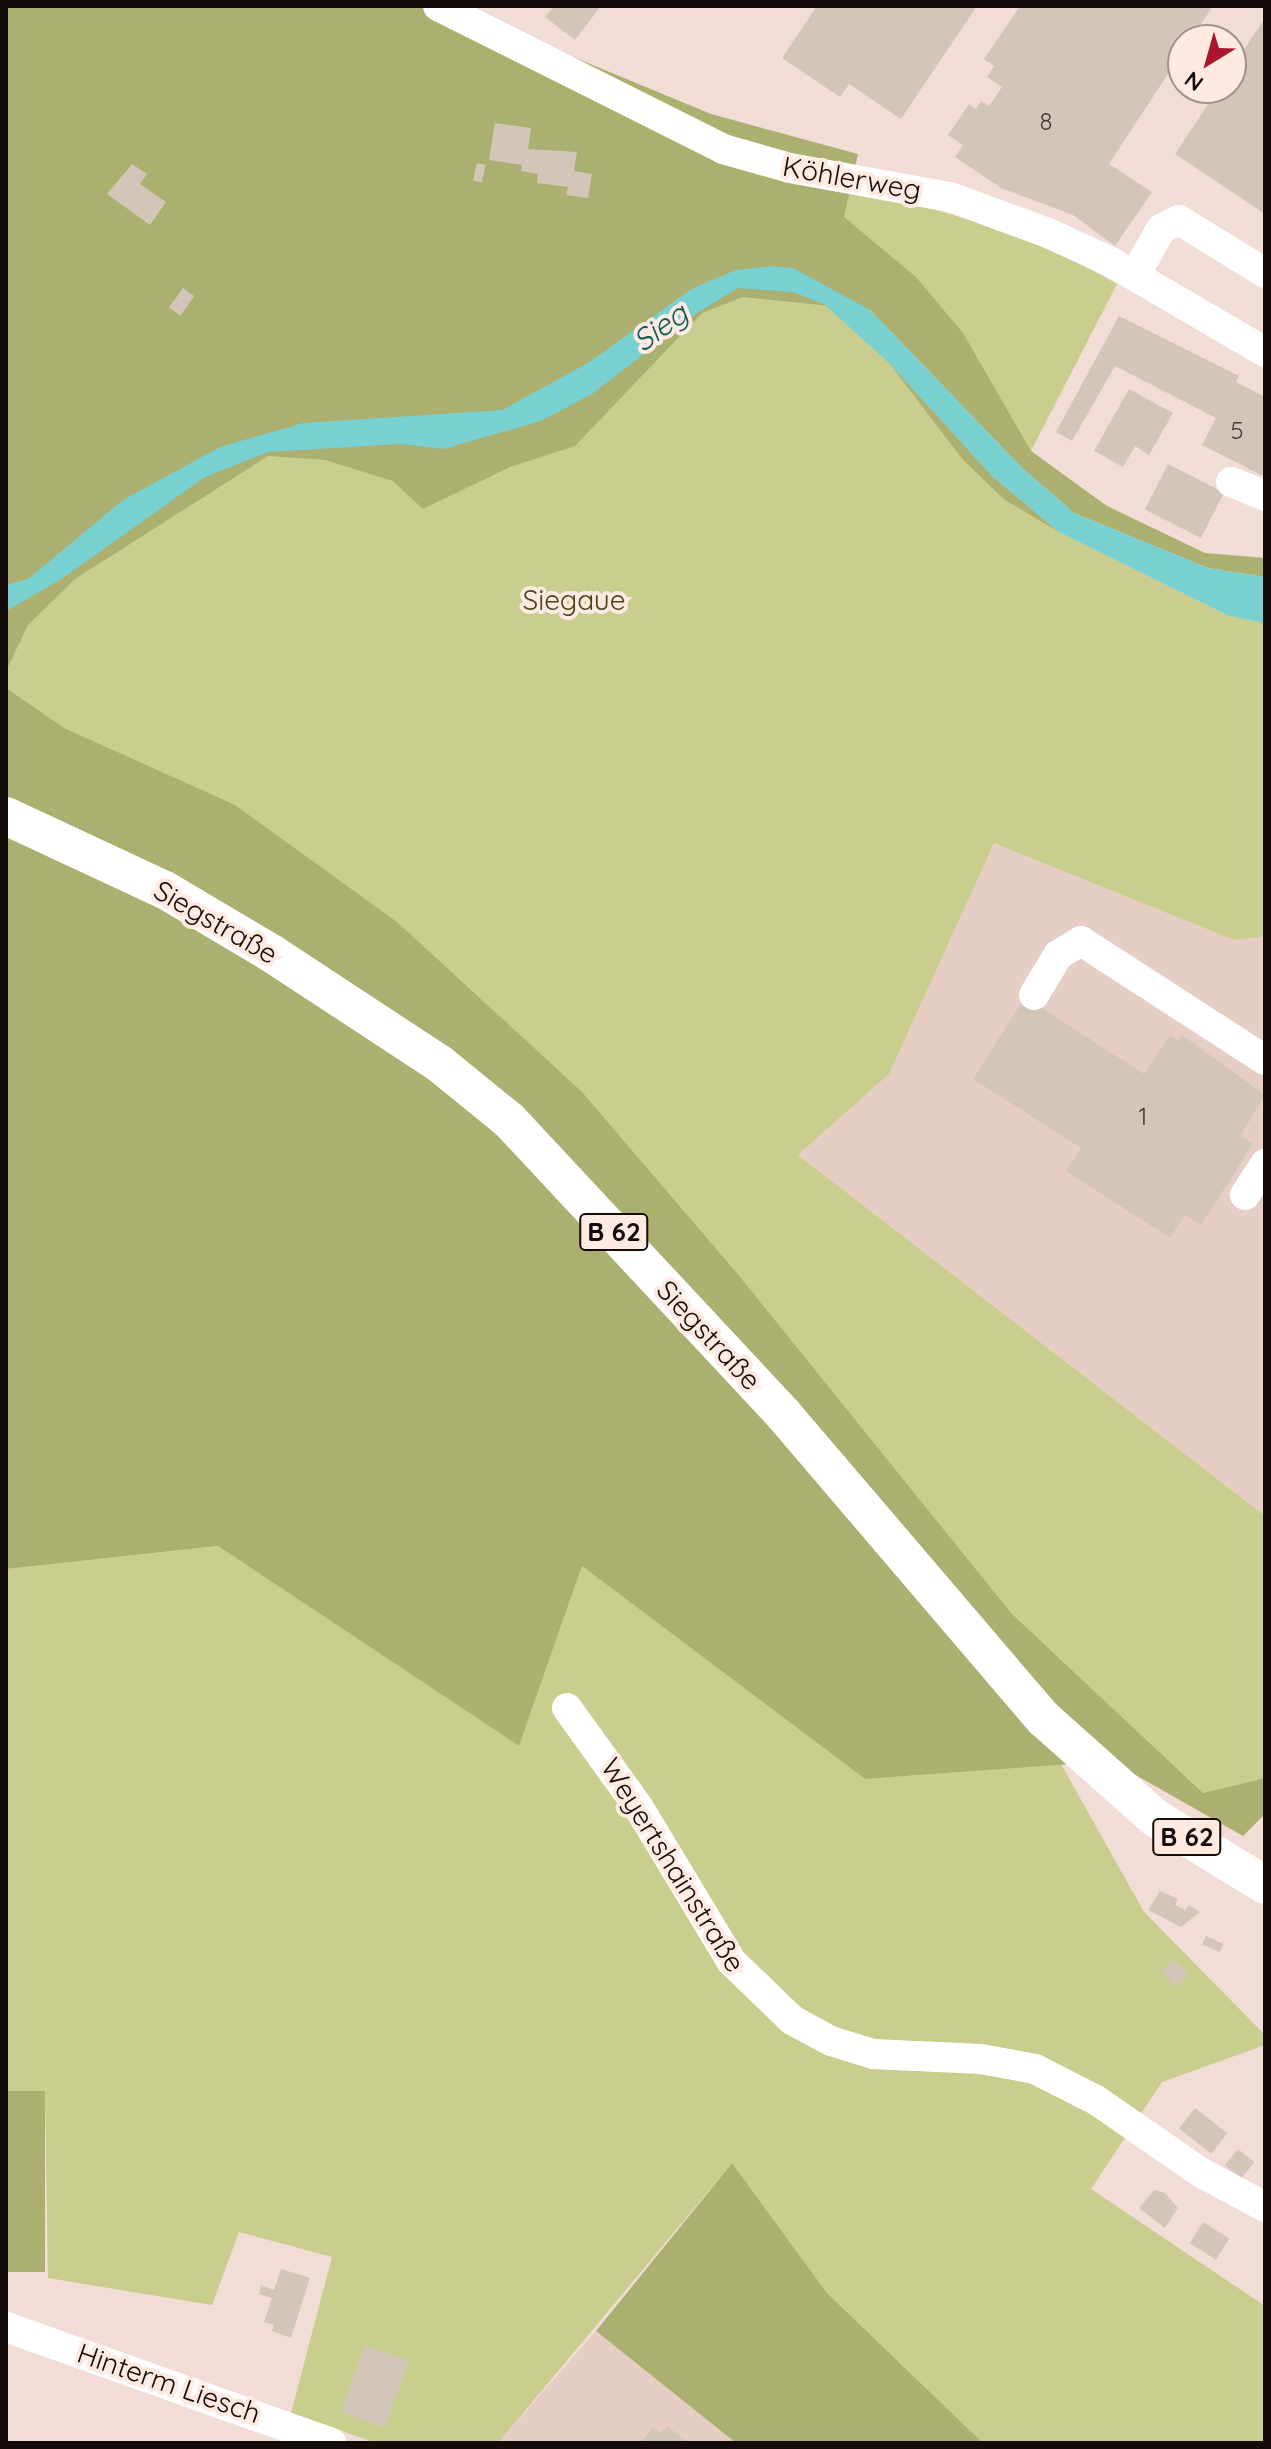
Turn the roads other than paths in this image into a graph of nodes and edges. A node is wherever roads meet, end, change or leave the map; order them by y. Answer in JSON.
{"nodes":[{"id":1,"x":438,"y":6,"type":"edge"},
{"id":2,"x":1265,"y":273,"type":"edge"},
{"id":3,"x":1135,"y":275,"type":"junction"},
{"id":4,"x":1265,"y":352,"type":"edge"},
{"id":5,"x":1231,"y":482,"type":"dead end"},
{"id":6,"x":1265,"y":496,"type":"edge"},
{"id":7,"x":6,"y":816,"type":"edge"},
{"id":8,"x":1034,"y":995,"type":"dead end"},
{"id":9,"x":1265,"y":1060,"type":"edge"},
{"id":10,"x":1265,"y":1164,"type":"edge"},
{"id":11,"x":1245,"y":1195,"type":"dead end"},
{"id":12,"x":567,"y":1708,"type":"dead end"},
{"id":13,"x":1265,"y":1885,"type":"edge"},
{"id":14,"x":1265,"y":2207,"type":"edge"},
{"id":15,"x":6,"y":2327,"type":"edge"},
{"id":16,"x":331,"y":2443,"type":"edge"}],
"edges":[{"from":1,"to":3,"type":"street","name":"Köhlerweg"},
{"from":2,"to":3,"type":"street"},
{"from":3,"to":4,"type":"street","name":"Köhlerweg"},
{"from":5,"to":6,"type":"street"},
{"from":7,"to":13,"type":"main road","name":"Siegstraße","number":"B 62"},
{"from":8,"to":9,"type":"street"},
{"from":10,"to":11,"type":"street"},
{"from":12,"to":14,"type":"street","name":"Weyertshainstraße"},
{"from":15,"to":16,"type":"street","name":"Hinterm Liesch"}]}
